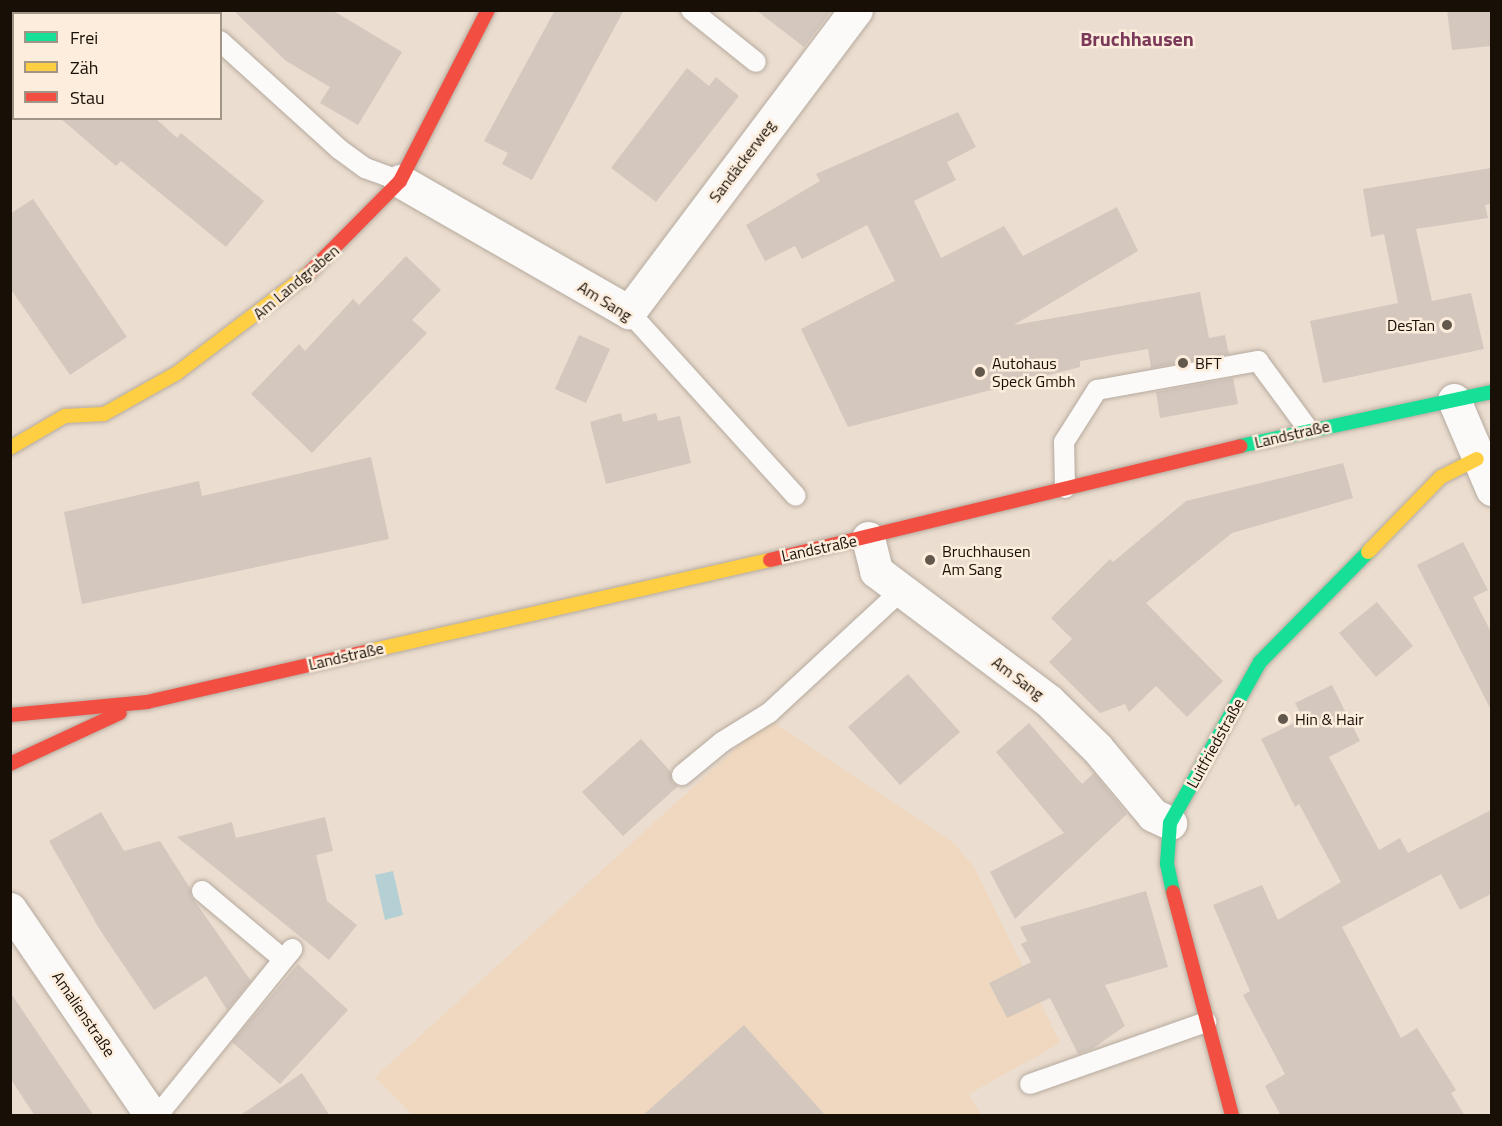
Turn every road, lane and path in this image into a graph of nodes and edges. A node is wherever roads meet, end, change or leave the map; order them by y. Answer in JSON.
{"nodes":[{"id":1,"x":488,"y":10,"type":"edge"},
{"id":2,"x":691,"y":10,"type":"edge"},
{"id":3,"x":856,"y":10,"type":"edge"},
{"id":4,"x":222,"y":43,"type":"edge"},
{"id":5,"x":756,"y":62,"type":"dead end"},
{"id":6,"x":400,"y":181,"type":"junction"},
{"id":7,"x":629,"y":312,"type":"junction"},
{"id":8,"x":1491,"y":392,"type":"edge"},
{"id":9,"x":1454,"y":400,"type":"junction"},
{"id":10,"x":10,"y":425,"type":"edge"},
{"id":11,"x":1308,"y":429,"type":"junction"},
{"id":12,"x":16,"y":445,"type":"edge"},
{"id":13,"x":1477,"y":459,"type":"junction"},
{"id":14,"x":1065,"y":488,"type":"junction"},
{"id":15,"x":1491,"y":489,"type":"edge"},
{"id":16,"x":796,"y":496,"type":"dead end"},
{"id":17,"x":868,"y":538,"type":"junction"},
{"id":18,"x":902,"y":590,"type":"junction"},
{"id":19,"x":147,"y":702,"type":"junction"},
{"id":20,"x":10,"y":715,"type":"edge"},
{"id":21,"x":10,"y":764,"type":"edge"},
{"id":22,"x":682,"y":775,"type":"dead end"},
{"id":23,"x":1170,"y":823,"type":"junction"},
{"id":24,"x":202,"y":891,"type":"dead end"},
{"id":25,"x":14,"y":917,"type":"edge"},
{"id":26,"x":1206,"y":1022,"type":"junction"},
{"id":27,"x":1030,"y":1084,"type":"dead end"},
{"id":28,"x":152,"y":1116,"type":"edge"},
{"id":29,"x":157,"y":1116,"type":"edge"},
{"id":30,"x":1232,"y":1116,"type":"edge"}],
"edges":[{"from":1,"to":6,"type":"street","name":"Am Landgraben"},
{"from":2,"to":5,"type":"lane"},
{"from":3,"to":7,"type":"street","name":"Sandäckerweg"},
{"from":4,"to":6,"type":"lane"},
{"from":6,"to":7,"type":"street","name":"Am Sang"},
{"from":6,"to":12,"type":"street","name":"Am Landgraben"},
{"from":7,"to":16,"type":"lane","name":"Am Sang"},
{"from":8,"to":9,"type":"street","name":"Landstraße"},
{"from":9,"to":11,"type":"street","name":"Landstraße"},
{"from":9,"to":13,"type":"street"},
{"from":10,"to":12,"type":"lane"},
{"from":11,"to":14,"type":"street","name":"Landstraße"},
{"from":11,"to":14,"type":"lane"},
{"from":13,"to":15,"type":"street"},
{"from":13,"to":23,"type":"street","name":"Luitfriedstraße"},
{"from":14,"to":17,"type":"street","name":"Landstraße"},
{"from":17,"to":18,"type":"street","name":"Am Sang"},
{"from":17,"to":19,"type":"street","name":"Landstraße"},
{"from":18,"to":22,"type":"lane"},
{"from":18,"to":23,"type":"street","name":"Am Sang"},
{"from":19,"to":20,"type":"street","name":"Landstraße"},
{"from":19,"to":21,"type":"street","name":"Landstraße"},
{"from":23,"to":26,"type":"street","name":"Luitfriedstraße"},
{"from":24,"to":29,"type":"lane"},
{"from":25,"to":28,"type":"street","name":"Amalienstraße"},
{"from":26,"to":27,"type":"lane"},
{"from":26,"to":30,"type":"street","name":"Luitfriedstraße"}]}
